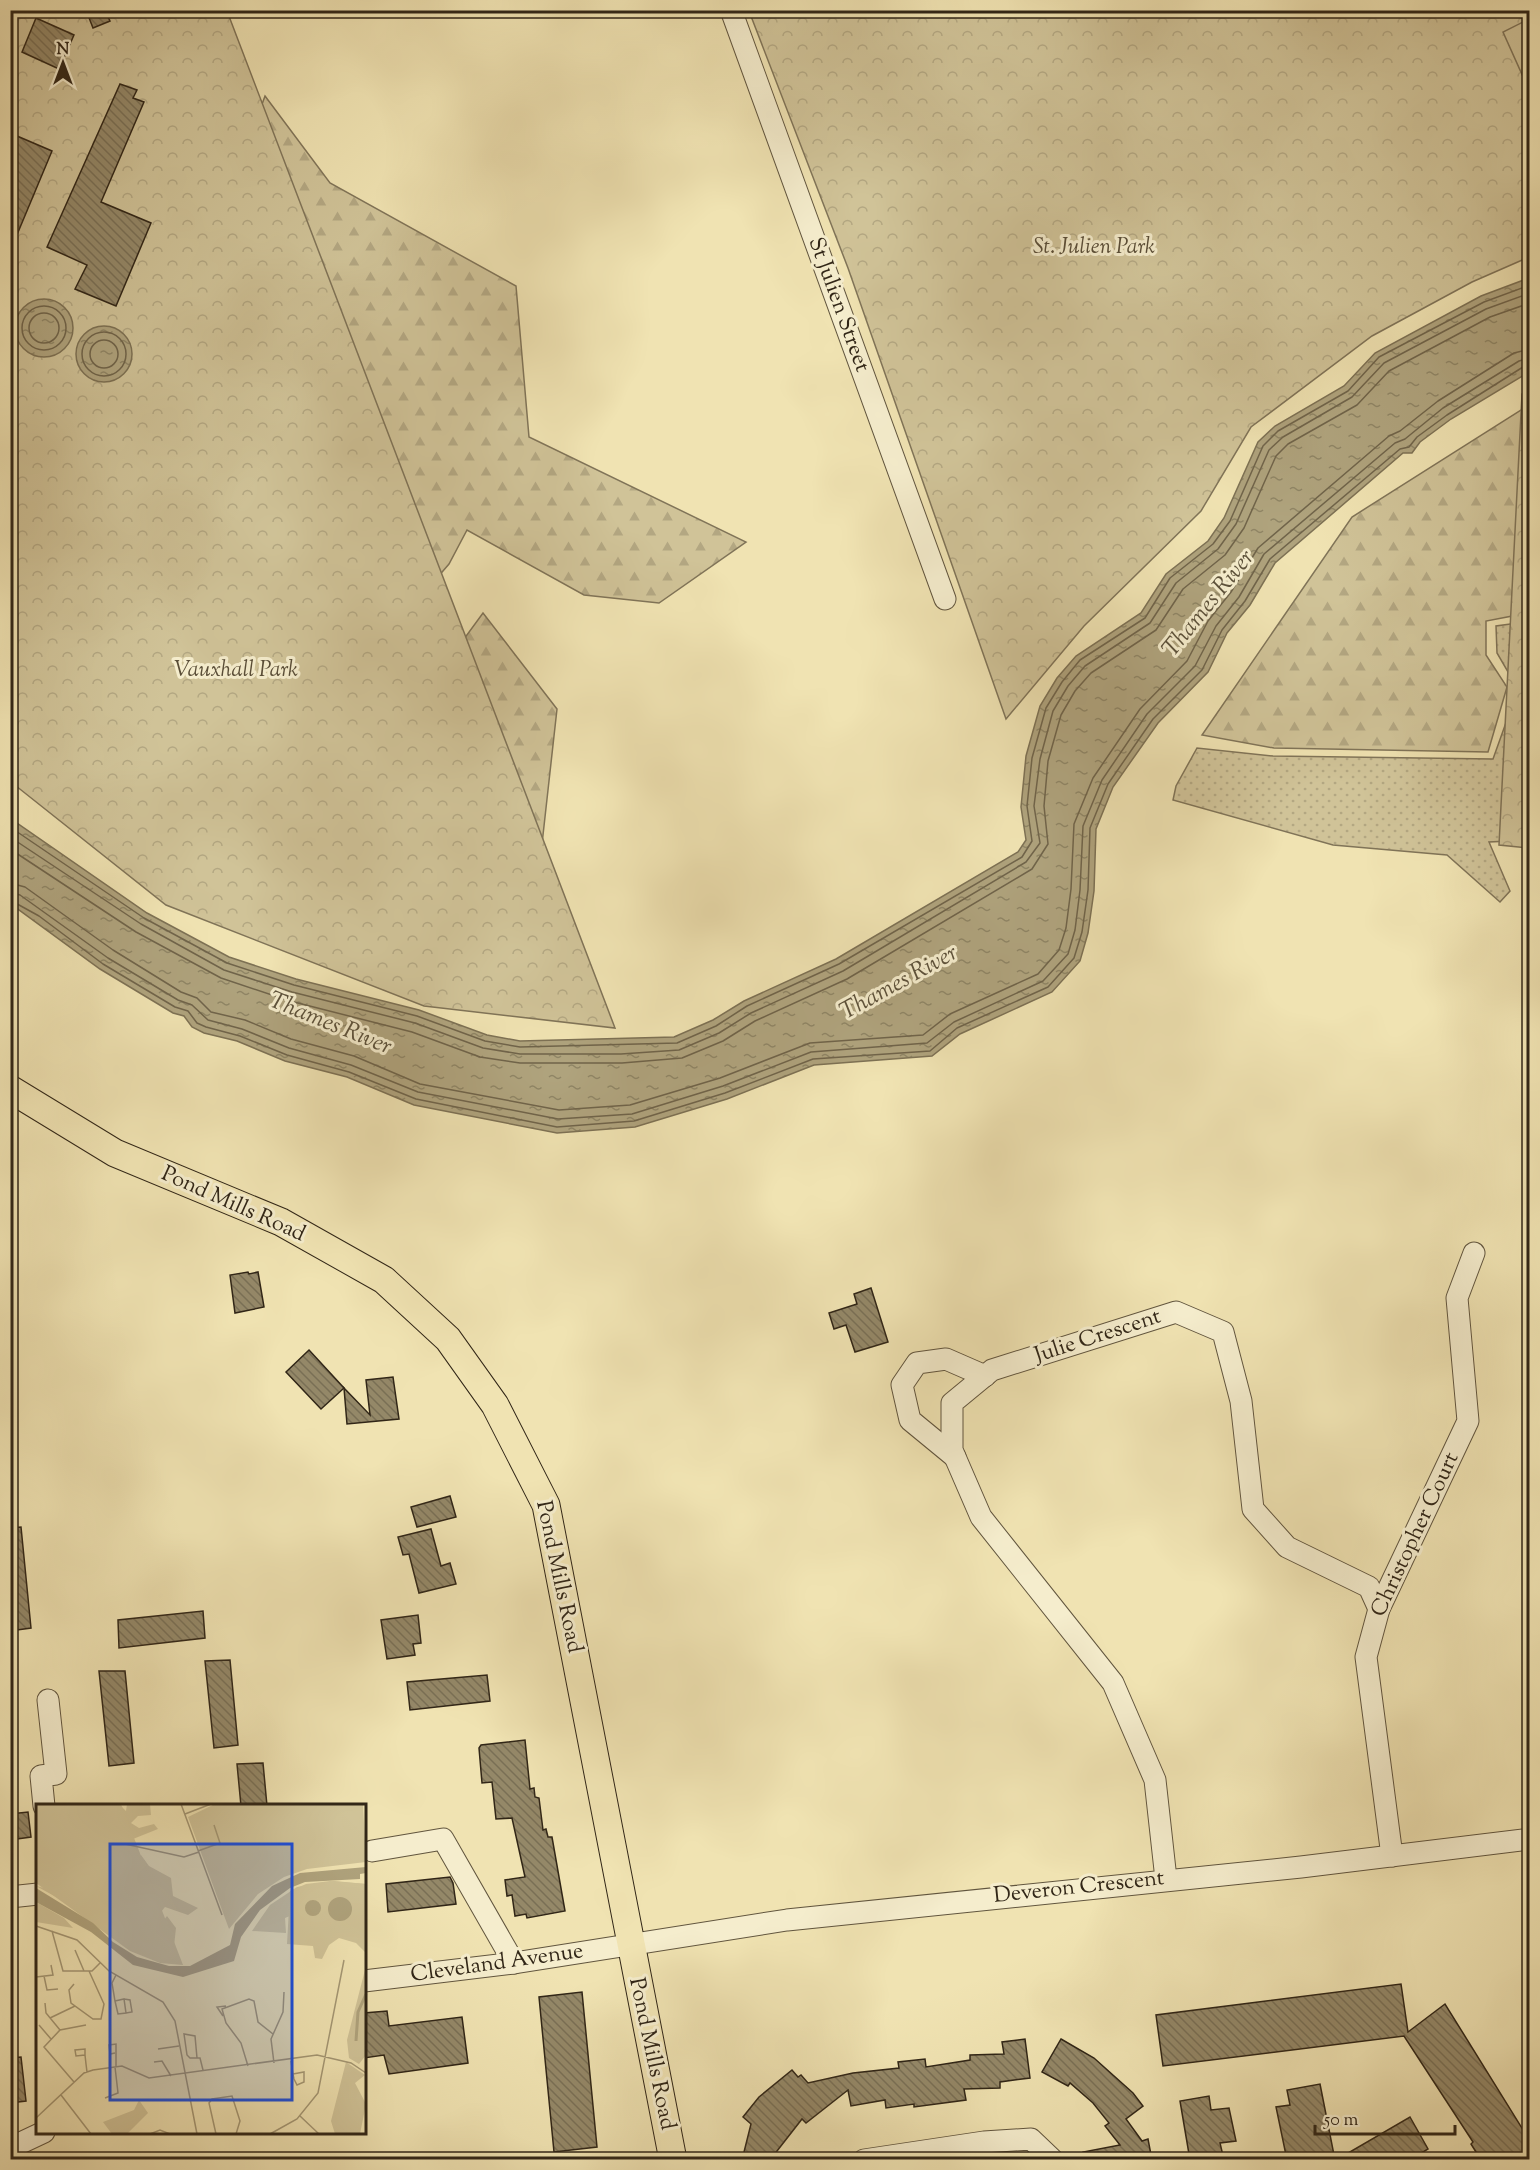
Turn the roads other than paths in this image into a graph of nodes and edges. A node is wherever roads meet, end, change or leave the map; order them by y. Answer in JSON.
{"nodes":[{"id":1,"x":731,"y":10,"type":"edge"},
{"id":2,"x":945,"y":599,"type":"dead end"},
{"id":3,"x":10,"y":1089,"type":"edge"},
{"id":4,"x":1473,"y":1253,"type":"dead end"},
{"id":5,"x":985,"y":1376,"type":"junction"},
{"id":6,"x":955,"y":1457,"type":"junction"},
{"id":7,"x":1378,"y":1609,"type":"junction"},
{"id":8,"x":48,"y":1700,"type":"dead end"},
{"id":9,"x":44,"y":1804,"type":"edge"},
{"id":10,"x":1530,"y":1839,"type":"edge"},
{"id":11,"x":372,"y":1851,"type":"dead end"},
{"id":12,"x":1392,"y":1856,"type":"junction"},
{"id":13,"x":1166,"y":1880,"type":"junction"},
{"id":14,"x":36,"y":1894,"type":"edge"},
{"id":15,"x":10,"y":1897,"type":"edge"},
{"id":16,"x":629,"y":1945,"type":"junction"},
{"id":17,"x":514,"y":1963,"type":"junction"},
{"id":18,"x":366,"y":1981,"type":"edge"},
{"id":19,"x":42,"y":2134,"type":"edge"},
{"id":20,"x":10,"y":2148,"type":"edge"},
{"id":21,"x":673,"y":2160,"type":"edge"},
{"id":22,"x":864,"y":2160,"type":"edge"},
{"id":23,"x":1053,"y":2160,"type":"edge"}],
"edges":[{"from":1,"to":2,"type":"street","name":"St Julien Street"},
{"from":3,"to":16,"type":"main road","name":"Pond Mills Road"},
{"from":4,"to":7,"type":"street","name":"Christopher Court"},
{"from":5,"to":6,"type":"street","name":"Julie Crescent"},
{"from":5,"to":6,"type":"street","name":"Julie Crescent"},
{"from":5,"to":7,"type":"street","name":"Julie Crescent"},
{"from":6,"to":13,"type":"street","name":"Julie Crescent"},
{"from":7,"to":12,"type":"street","name":"Christopher Court"},
{"from":8,"to":9,"type":"street"},
{"from":10,"to":12,"type":"street","name":"Deveron Crescent"},
{"from":11,"to":17,"type":"street"},
{"from":12,"to":13,"type":"street","name":"Deveron Crescent"},
{"from":13,"to":16,"type":"street","name":"Deveron Crescent"},
{"from":14,"to":15,"type":"street"},
{"from":16,"to":17,"type":"street","name":"Cleveland Avenue"},
{"from":16,"to":21,"type":"main road","name":"Pond Mills Road"},
{"from":17,"to":18,"type":"street","name":"Cleveland Avenue"},
{"from":19,"to":20,"type":"street"},
{"from":22,"to":23,"type":"street"}]}
